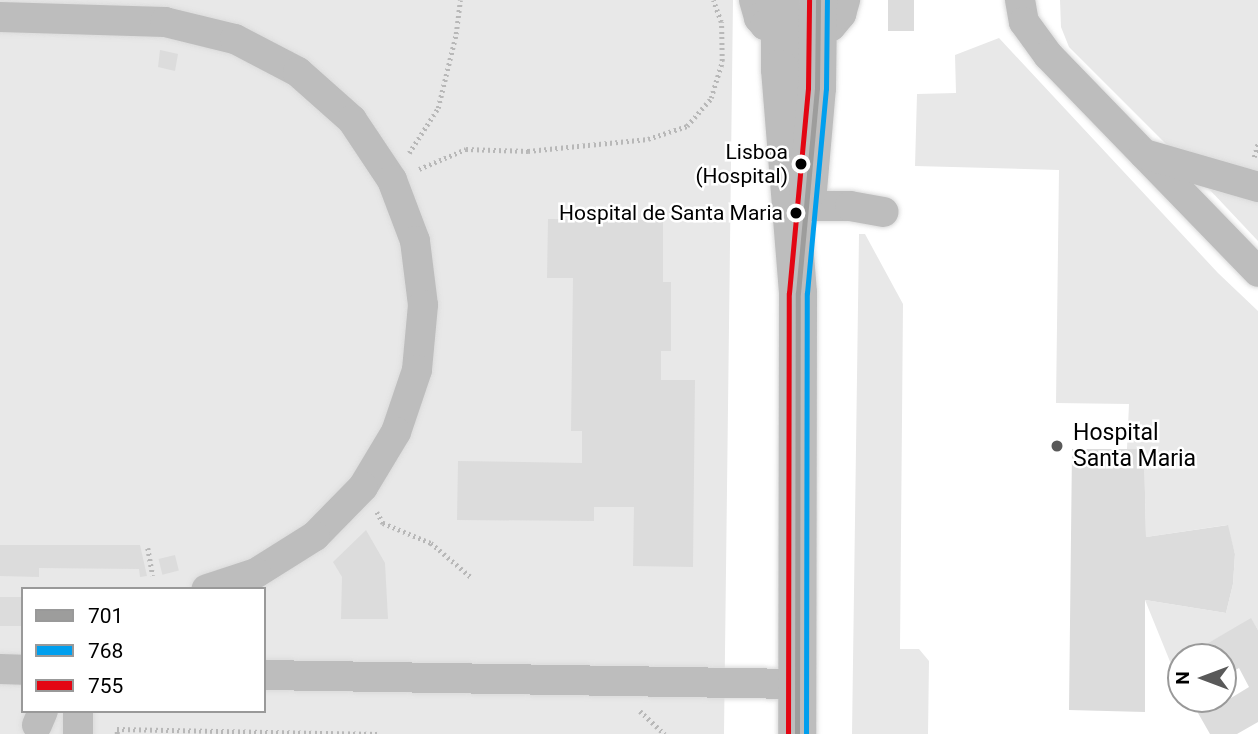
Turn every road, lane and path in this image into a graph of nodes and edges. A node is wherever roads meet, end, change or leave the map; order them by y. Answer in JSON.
{"nodes":[{"id":1,"x":460,"y":0,"type":"edge"},
{"id":2,"x":713,"y":0,"type":"edge"},
{"id":3,"x":754,"y":0,"type":"edge"},
{"id":4,"x":845,"y":0,"type":"edge"},
{"id":5,"x":1020,"y":0,"type":"edge"},
{"id":6,"x":780,"y":14,"type":"edge"},
{"id":7,"x":818,"y":14,"type":"edge"},
{"id":8,"x":0,"y":17,"type":"edge"},
{"id":9,"x":1140,"y":153,"type":"junction"},
{"id":10,"x":392,"y":180,"type":"junction"},
{"id":11,"x":1258,"y":187,"type":"edge"},
{"id":12,"x":806,"y":206,"type":"junction"},
{"id":13,"x":883,"y":212,"type":"dead end"},
{"id":14,"x":1258,"y":272,"type":"edge"},
{"id":15,"x":798,"y":293,"type":"junction"},
{"id":16,"x":363,"y":487,"type":"junction"},
{"id":17,"x":148,"y":548,"type":"dead end"},
{"id":18,"x":153,"y":576,"type":"dead end"},
{"id":19,"x":471,"y":577,"type":"dead end"},
{"id":20,"x":213,"y":587,"type":"edge"},
{"id":21,"x":0,"y":669,"type":"edge"},
{"id":22,"x":21,"y":670,"type":"edge"},
{"id":23,"x":266,"y":675,"type":"edge"},
{"id":24,"x":798,"y":684,"type":"junction"},
{"id":25,"x":78,"y":713,"type":"edge"},
{"id":26,"x":78,"y":734,"type":"edge"},
{"id":27,"x":117,"y":734,"type":"edge"},
{"id":28,"x":381,"y":734,"type":"edge"},
{"id":29,"x":797,"y":734,"type":"edge"}],
"edges":[{"from":1,"to":10,"type":"path"},
{"from":2,"to":10,"type":"path"},
{"from":3,"to":6,"type":"lane"},
{"from":4,"to":7,"type":"lane"},
{"from":5,"to":9,"type":"lane"},
{"from":6,"to":7,"type":"lane"},
{"from":6,"to":15,"type":"main road"},
{"from":7,"to":12,"type":"main road"},
{"from":8,"to":10,"type":"lane"},
{"from":9,"to":11,"type":"lane"},
{"from":9,"to":14,"type":"lane"},
{"from":10,"to":16,"type":"lane"},
{"from":12,"to":13,"type":"lane"},
{"from":12,"to":15,"type":"main road"},
{"from":15,"to":24,"type":"main road"},
{"from":16,"to":19,"type":"path"},
{"from":16,"to":20,"type":"lane"},
{"from":17,"to":18,"type":"path"},
{"from":21,"to":22,"type":"lane"},
{"from":23,"to":24,"type":"lane"},
{"from":24,"to":29,"type":"main road"},
{"from":25,"to":26,"type":"lane"},
{"from":27,"to":28,"type":"path"}]}
